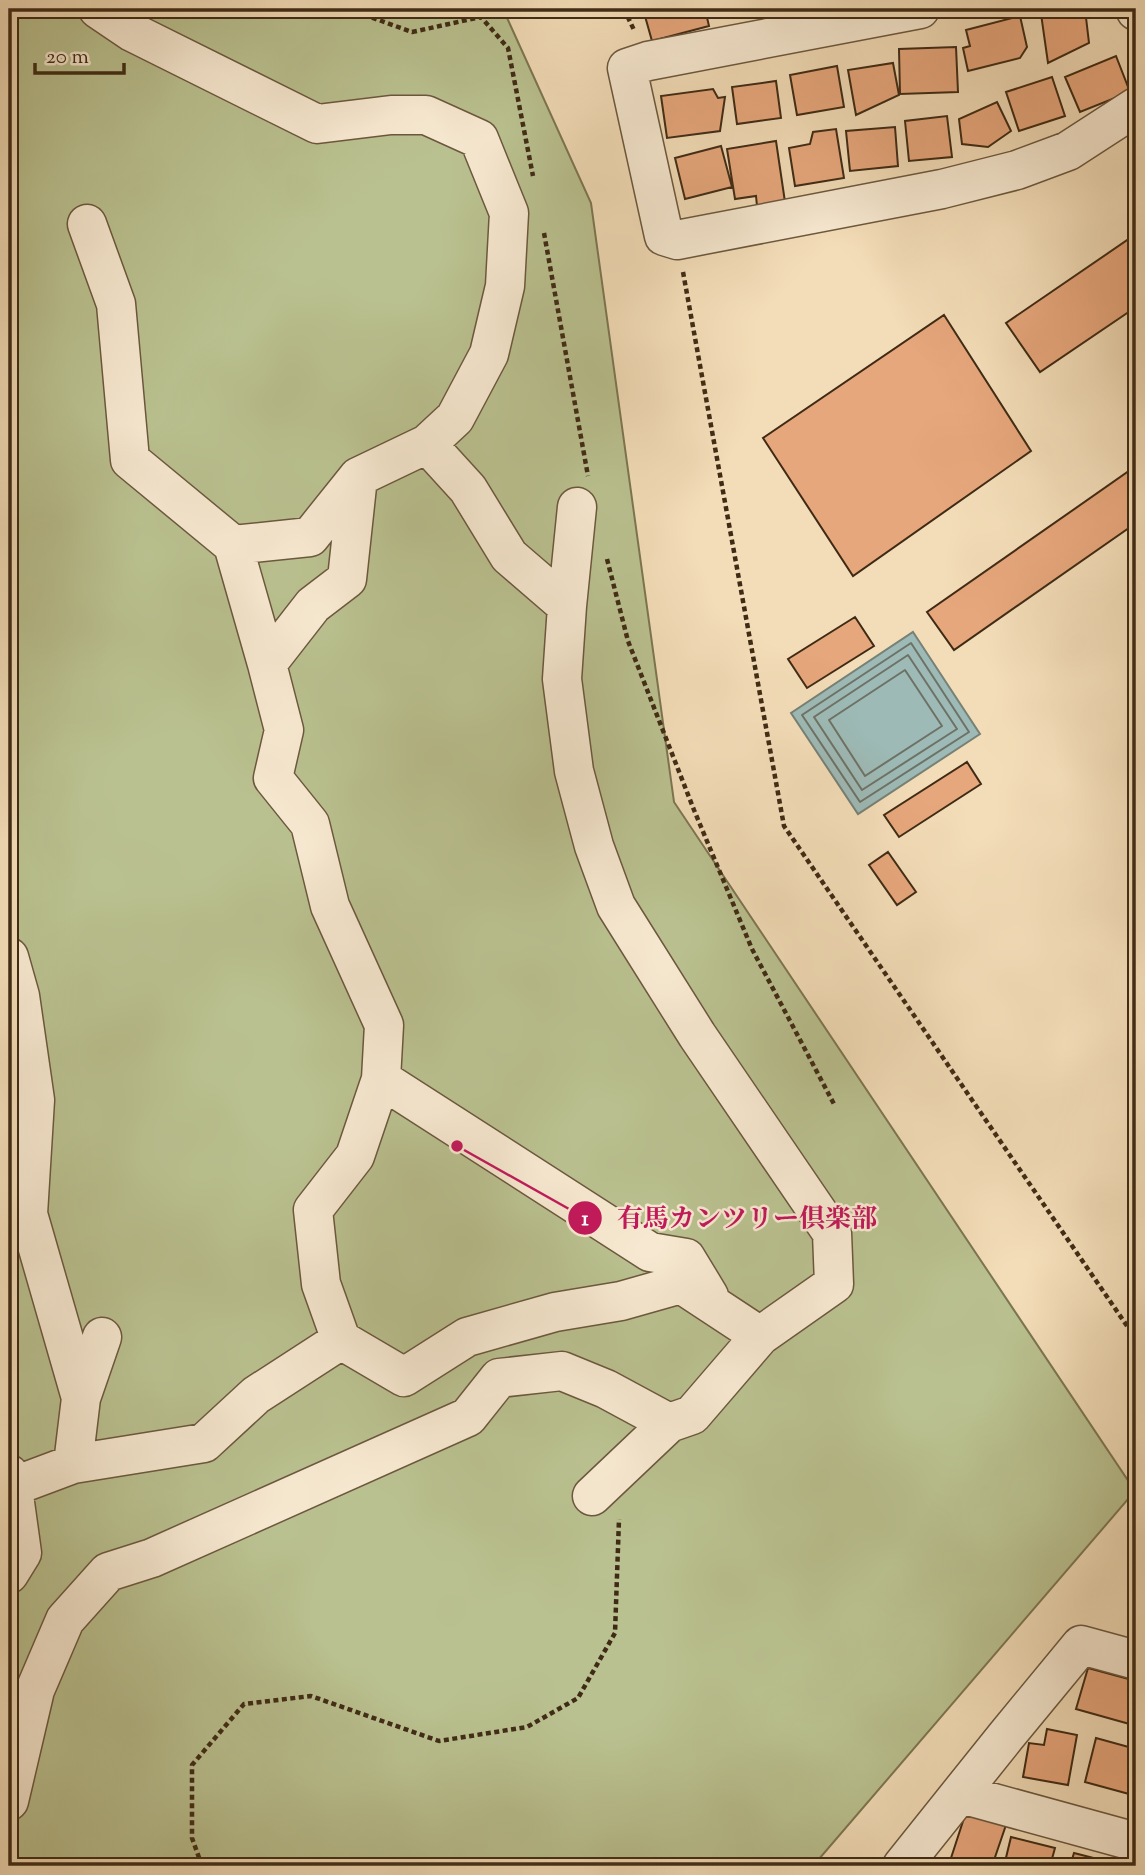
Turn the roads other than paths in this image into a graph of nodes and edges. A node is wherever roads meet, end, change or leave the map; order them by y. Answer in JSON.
{"nodes":[{"id":1,"x":98,"y":9,"type":"edge"},
{"id":2,"x":920,"y":9,"type":"edge"},
{"id":3,"x":1136,"y":107,"type":"edge"},
{"id":4,"x":87,"y":224,"type":"dead end"},
{"id":5,"x":427,"y":444,"type":"junction"},
{"id":6,"x":358,"y":477,"type":"junction"},
{"id":7,"x":577,"y":507,"type":"dead end"},
{"id":8,"x":233,"y":545,"type":"junction"},
{"id":9,"x":567,"y":606,"type":"junction"},
{"id":10,"x":267,"y":664,"type":"junction"},
{"id":11,"x":9,"y":957,"type":"edge"},
{"id":12,"x":381,"y":1079,"type":"junction"},
{"id":13,"x":716,"y":1307,"type":"junction"},
{"id":14,"x":760,"y":1336,"type":"junction"},
{"id":15,"x":102,"y":1337,"type":"dead end"},
{"id":16,"x":341,"y":1340,"type":"junction"},
{"id":17,"x":81,"y":1398,"type":"junction"},
{"id":18,"x":669,"y":1423,"type":"junction"},
{"id":19,"x":74,"y":1464,"type":"junction"},
{"id":20,"x":10,"y":1483,"type":"edge"},
{"id":21,"x":592,"y":1496,"type":"dead end"},
{"id":22,"x":9,"y":1574,"type":"edge"},
{"id":23,"x":1136,"y":1660,"type":"edge"},
{"id":24,"x":961,"y":1794,"type":"junction"},
{"id":25,"x":9,"y":1801,"type":"edge"},
{"id":26,"x":1136,"y":1842,"type":"edge"},
{"id":27,"x":902,"y":1866,"type":"edge"}],
"edges":[{"from":1,"to":5,"type":"street"},
{"from":2,"to":3,"type":"street"},
{"from":4,"to":8,"type":"street"},
{"from":5,"to":6,"type":"street"},
{"from":5,"to":9,"type":"street"},
{"from":6,"to":8,"type":"street"},
{"from":6,"to":10,"type":"street"},
{"from":7,"to":9,"type":"street"},
{"from":8,"to":10,"type":"street"},
{"from":9,"to":14,"type":"street"},
{"from":10,"to":12,"type":"street"},
{"from":11,"to":17,"type":"street"},
{"from":12,"to":13,"type":"street"},
{"from":12,"to":16,"type":"street"},
{"from":13,"to":14,"type":"street"},
{"from":13,"to":16,"type":"street"},
{"from":14,"to":18,"type":"street"},
{"from":15,"to":17,"type":"street"},
{"from":16,"to":19,"type":"street"},
{"from":17,"to":19,"type":"street"},
{"from":18,"to":21,"type":"street"},
{"from":18,"to":25,"type":"street"},
{"from":19,"to":20,"type":"street"},
{"from":20,"to":22,"type":"street"},
{"from":23,"to":24,"type":"street"},
{"from":24,"to":26,"type":"street"},
{"from":24,"to":27,"type":"street"}]}
